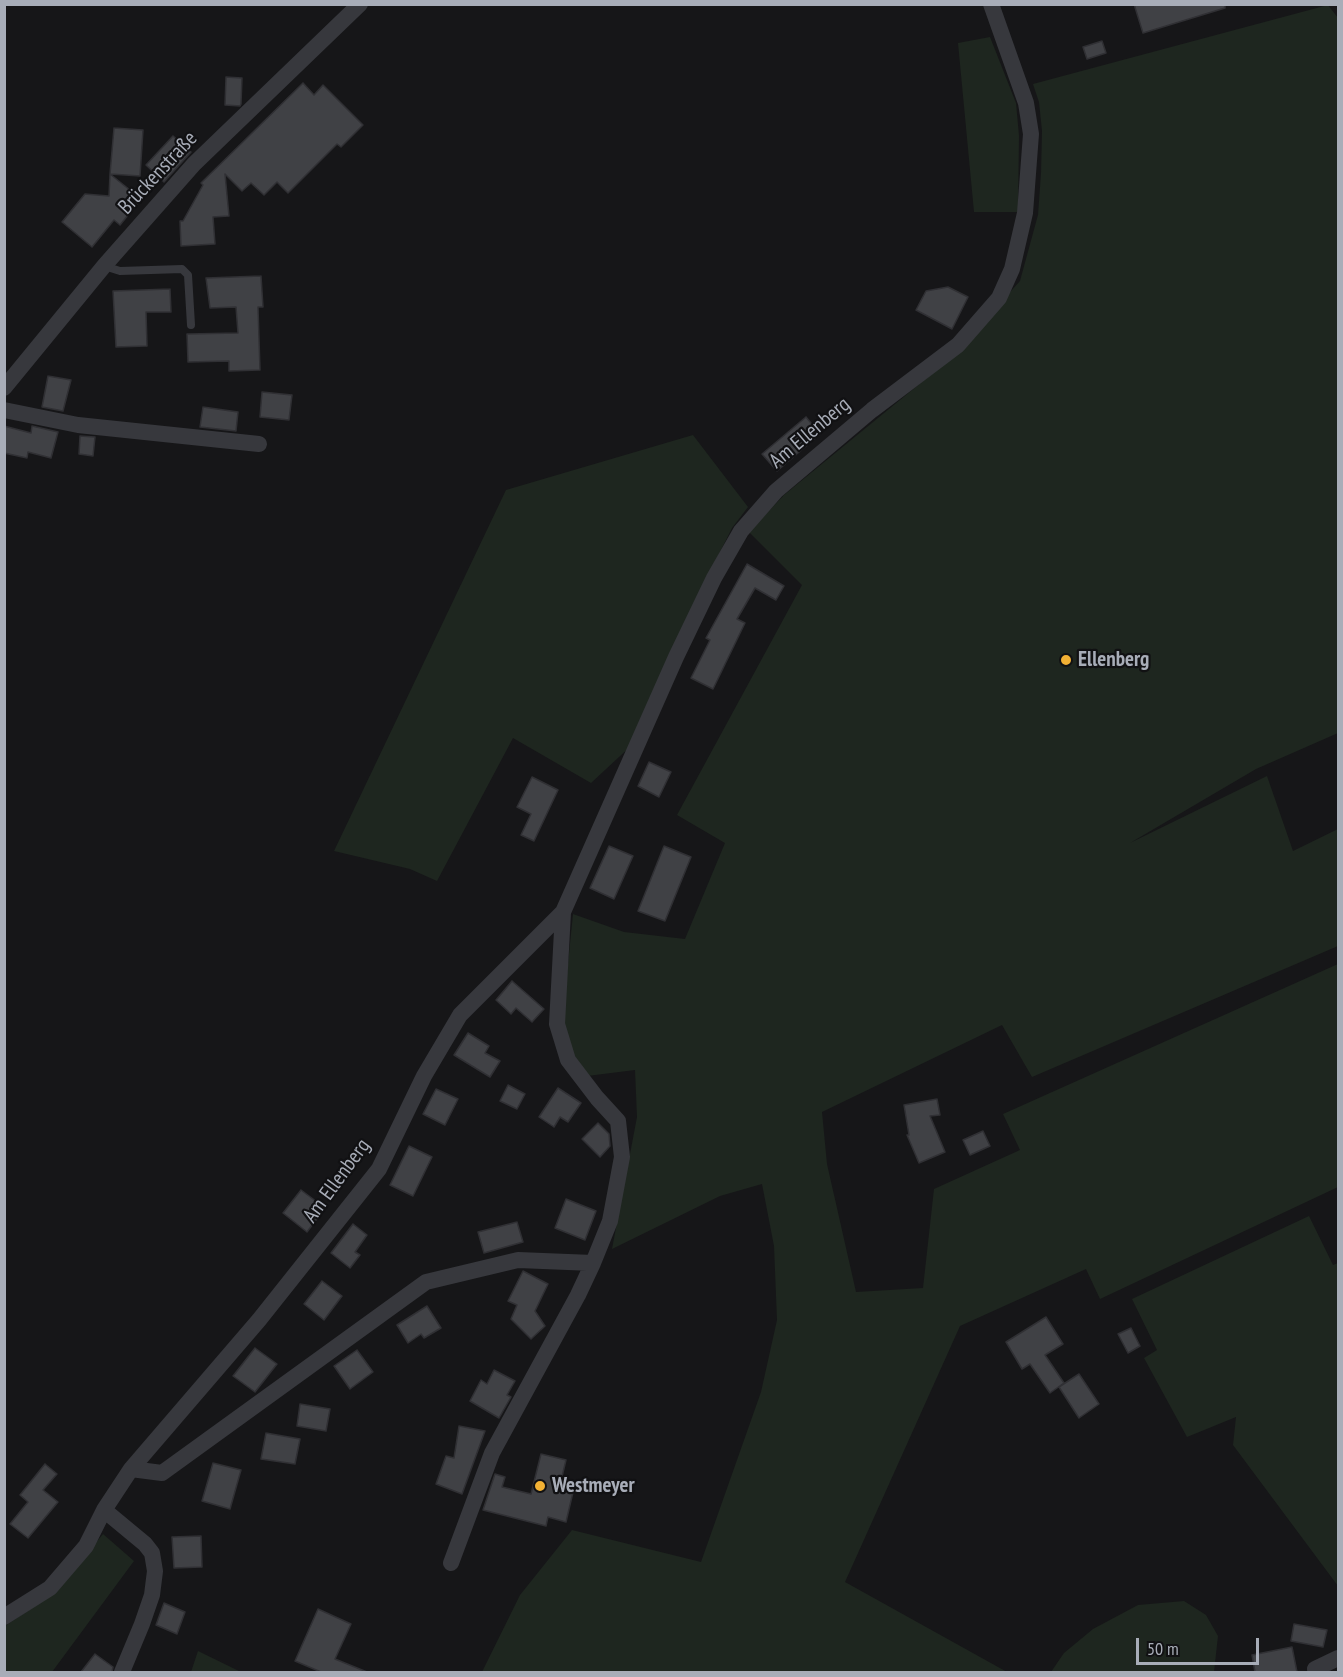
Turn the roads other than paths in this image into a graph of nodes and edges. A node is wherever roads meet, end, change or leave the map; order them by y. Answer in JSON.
{"nodes":[{"id":1,"x":360,"y":4,"type":"edge"},
{"id":2,"x":991,"y":4,"type":"edge"},
{"id":3,"x":104,"y":266,"type":"junction"},
{"id":4,"x":191,"y":325,"type":"dead end"},
{"id":5,"x":4,"y":387,"type":"edge"},
{"id":6,"x":4,"y":410,"type":"edge"},
{"id":7,"x":259,"y":444,"type":"dead end"},
{"id":8,"x":563,"y":912,"type":"junction"},
{"id":9,"x":593,"y":1263,"type":"junction"},
{"id":10,"x":131,"y":1469,"type":"junction"},
{"id":11,"x":104,"y":1510,"type":"junction"},
{"id":12,"x":451,"y":1563,"type":"dead end"},
{"id":13,"x":4,"y":1617,"type":"edge"},
{"id":14,"x":1338,"y":1658,"type":"edge"},
{"id":15,"x":1315,"y":1669,"type":"dead end"},
{"id":16,"x":122,"y":1672,"type":"edge"}],
"edges":[{"from":1,"to":3,"type":"street","name":"Brückenstraße"},
{"from":2,"to":8,"type":"street","name":"Am Ellenberg"},
{"from":3,"to":4,"type":"lane"},
{"from":3,"to":5,"type":"street","name":"Brückenstraße"},
{"from":6,"to":7,"type":"street"},
{"from":8,"to":9,"type":"street","name":"Am Ellenberg"},
{"from":8,"to":10,"type":"street","name":"Am Ellenberg"},
{"from":9,"to":10,"type":"street"},
{"from":9,"to":12,"type":"street","name":"Am Ellenberg"},
{"from":10,"to":11,"type":"street","name":"Am Ellenberg"},
{"from":11,"to":13,"type":"street","name":"Am Ellenberg"},
{"from":11,"to":16,"type":"street"},
{"from":14,"to":15,"type":"street"}]}
